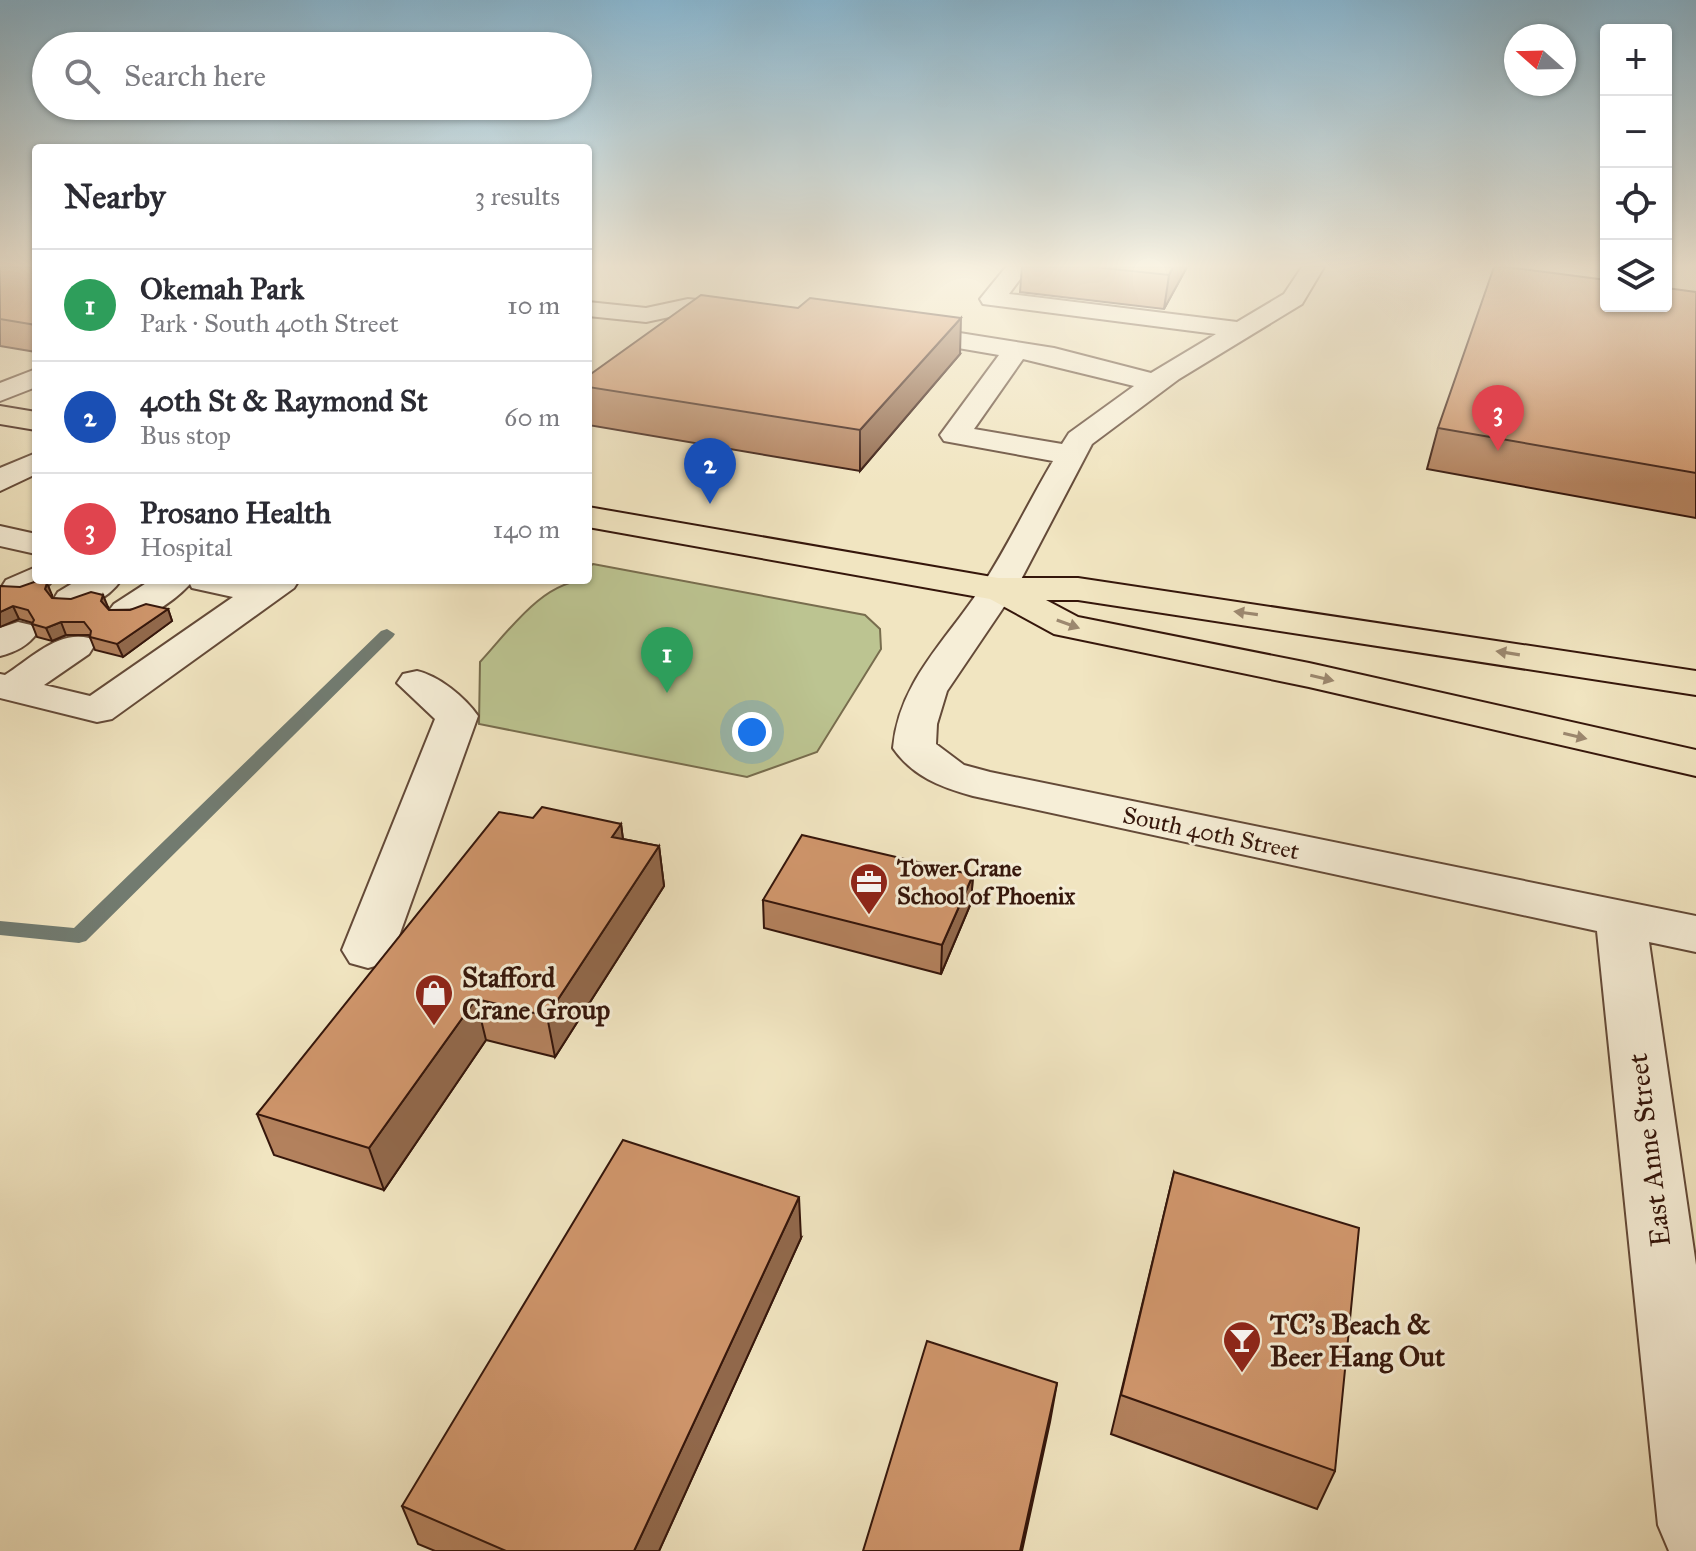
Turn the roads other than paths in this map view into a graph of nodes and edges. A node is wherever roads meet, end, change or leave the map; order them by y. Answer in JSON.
{"nodes":[{"id":1,"x":944,"y":339,"type":"edge"},
{"id":2,"x":1227,"y":339,"type":"edge"},
{"id":3,"x":1016,"y":350,"type":"junction"},
{"id":4,"x":32,"y":379,"type":"edge"},
{"id":5,"x":1155,"y":383,"type":"junction"},
{"id":6,"x":0,"y":393,"type":"edge"},
{"id":7,"x":0,"y":415,"type":"edge"},
{"id":8,"x":32,"y":420,"type":"edge"},
{"id":9,"x":1072,"y":455,"type":"junction"},
{"id":10,"x":32,"y":464,"type":"edge"},
{"id":11,"x":0,"y":481,"type":"edge"},
{"id":12,"x":592,"y":518,"type":"edge"},
{"id":13,"x":97,"y":584,"type":"edge"},
{"id":14,"x":169,"y":584,"type":"edge"},
{"id":15,"x":249,"y":584,"type":"edge"},
{"id":16,"x":271,"y":586,"type":"edge"},
{"id":17,"x":998,"y":589,"type":"junction"},
{"id":18,"x":71,"y":600,"type":"edge"},
{"id":19,"x":127,"y":612,"type":"edge"},
{"id":20,"x":75,"y":646,"type":"dead end"},
{"id":21,"x":417,"y":683,"type":"dead end"},
{"id":22,"x":1696,"y":683,"type":"edge"},
{"id":23,"x":5,"y":688,"type":"edge"},
{"id":24,"x":1696,"y":763,"type":"edge"},
{"id":25,"x":1621,"y":918,"type":"junction"},
{"id":26,"x":1696,"y":934,"type":"edge"},
{"id":27,"x":368,"y":950,"type":"dead end"},
{"id":28,"x":1696,"y":1525,"type":"edge"}],
"edges":[{"from":1,"to":3,"type":"street"},
{"from":2,"to":5,"type":"street"},
{"from":3,"to":5,"type":"street"},
{"from":3,"to":9,"type":"street"},
{"from":4,"to":6,"type":"street"},
{"from":5,"to":9,"type":"street"},
{"from":7,"to":8,"type":"main road"},
{"from":9,"to":17,"type":"street"},
{"from":10,"to":11,"type":"street"},
{"from":12,"to":17,"type":"main road"},
{"from":13,"to":18,"type":"street"},
{"from":14,"to":19,"type":"street"},
{"from":15,"to":16,"type":"street"},
{"from":16,"to":23,"type":"street"},
{"from":22,"to":17,"type":"main road","one_way":true},
{"from":17,"to":24,"type":"main road","one_way":true},
{"from":17,"to":25,"type":"street","name":"South 40th Street"},
{"from":20,"to":23,"type":"street"},
{"from":21,"to":27,"type":"street"},
{"from":25,"to":26,"type":"street","name":"South 40th Street"},
{"from":25,"to":28,"type":"street","name":"East Anne Street"}]}
